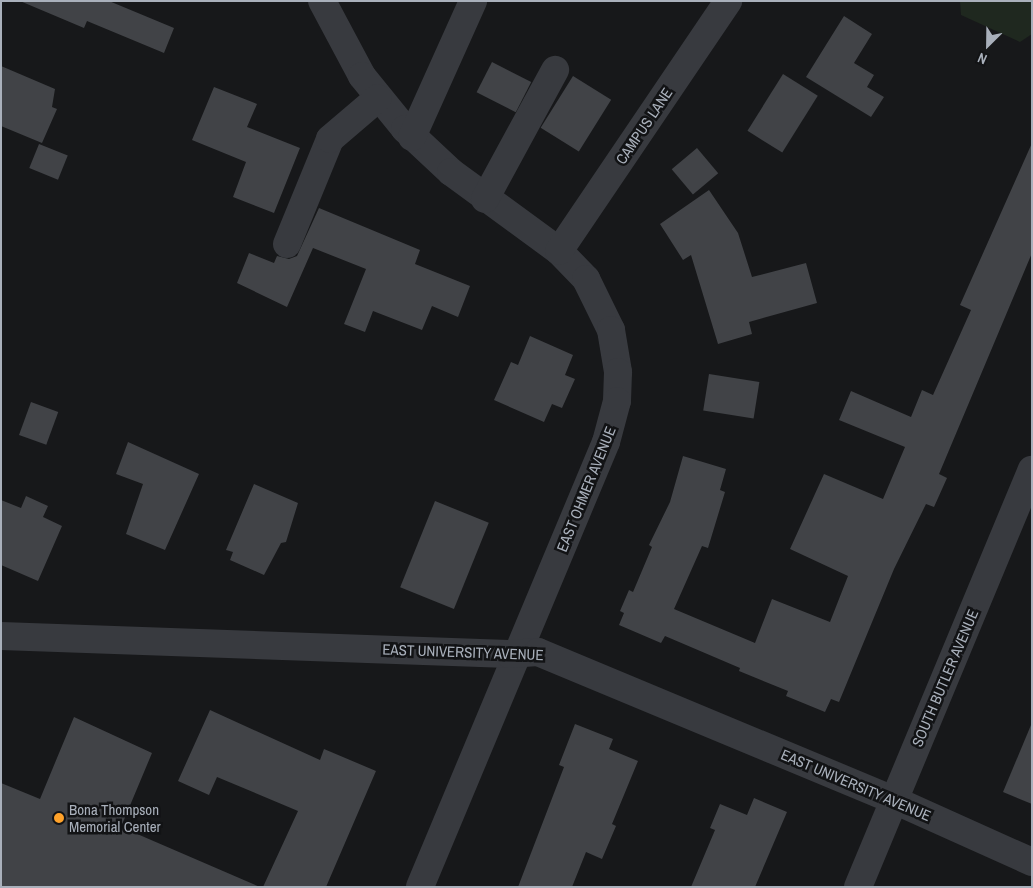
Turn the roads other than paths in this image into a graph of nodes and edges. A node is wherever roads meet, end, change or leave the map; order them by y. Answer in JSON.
{"nodes":[{"id":1,"x":322,"y":1,"type":"edge"},
{"id":2,"x":473,"y":1,"type":"edge"},
{"id":3,"x":728,"y":1,"type":"edge"},
{"id":4,"x":555,"y":70,"type":"dead end"},
{"id":5,"x":378,"y":98,"type":"junction"},
{"id":6,"x":412,"y":137,"type":"junction"},
{"id":7,"x":486,"y":199,"type":"junction"},
{"id":8,"x":287,"y":244,"type":"dead end"},
{"id":9,"x":559,"y":251,"type":"junction"},
{"id":10,"x":1032,"y":470,"type":"edge"},
{"id":11,"x":1,"y":636,"type":"edge"},
{"id":12,"x":518,"y":653,"type":"junction"},
{"id":13,"x":894,"y":800,"type":"junction"},
{"id":14,"x":1032,"y":862,"type":"edge"},
{"id":15,"x":420,"y":887,"type":"edge"},
{"id":16,"x":858,"y":887,"type":"edge"}],
"edges":[{"from":1,"to":5,"type":"street","name":"EAST OHMER AVENUE"},
{"from":2,"to":6,"type":"street"},
{"from":3,"to":9,"type":"street","name":"CAMPUS LANE"},
{"from":4,"to":7,"type":"street"},
{"from":5,"to":6,"type":"street","name":"EAST OHMER AVENUE"},
{"from":5,"to":8,"type":"street"},
{"from":6,"to":7,"type":"street","name":"EAST OHMER AVENUE"},
{"from":7,"to":9,"type":"street","name":"EAST OHMER AVENUE"},
{"from":9,"to":12,"type":"street","name":"EAST OHMER AVENUE"},
{"from":10,"to":13,"type":"street","name":"SOUTH BUTLER AVENUE"},
{"from":11,"to":12,"type":"street","name":"EAST UNIVERSITY AVENUE"},
{"from":12,"to":13,"type":"street","name":"EAST UNIVERSITY AVENUE"},
{"from":12,"to":15,"type":"street","name":"EAST OHMER AVENUE"},
{"from":13,"to":14,"type":"street","name":"EAST UNIVERSITY AVENUE"},
{"from":13,"to":16,"type":"street","name":"SOUTH BUTLER AVENUE"}]}
